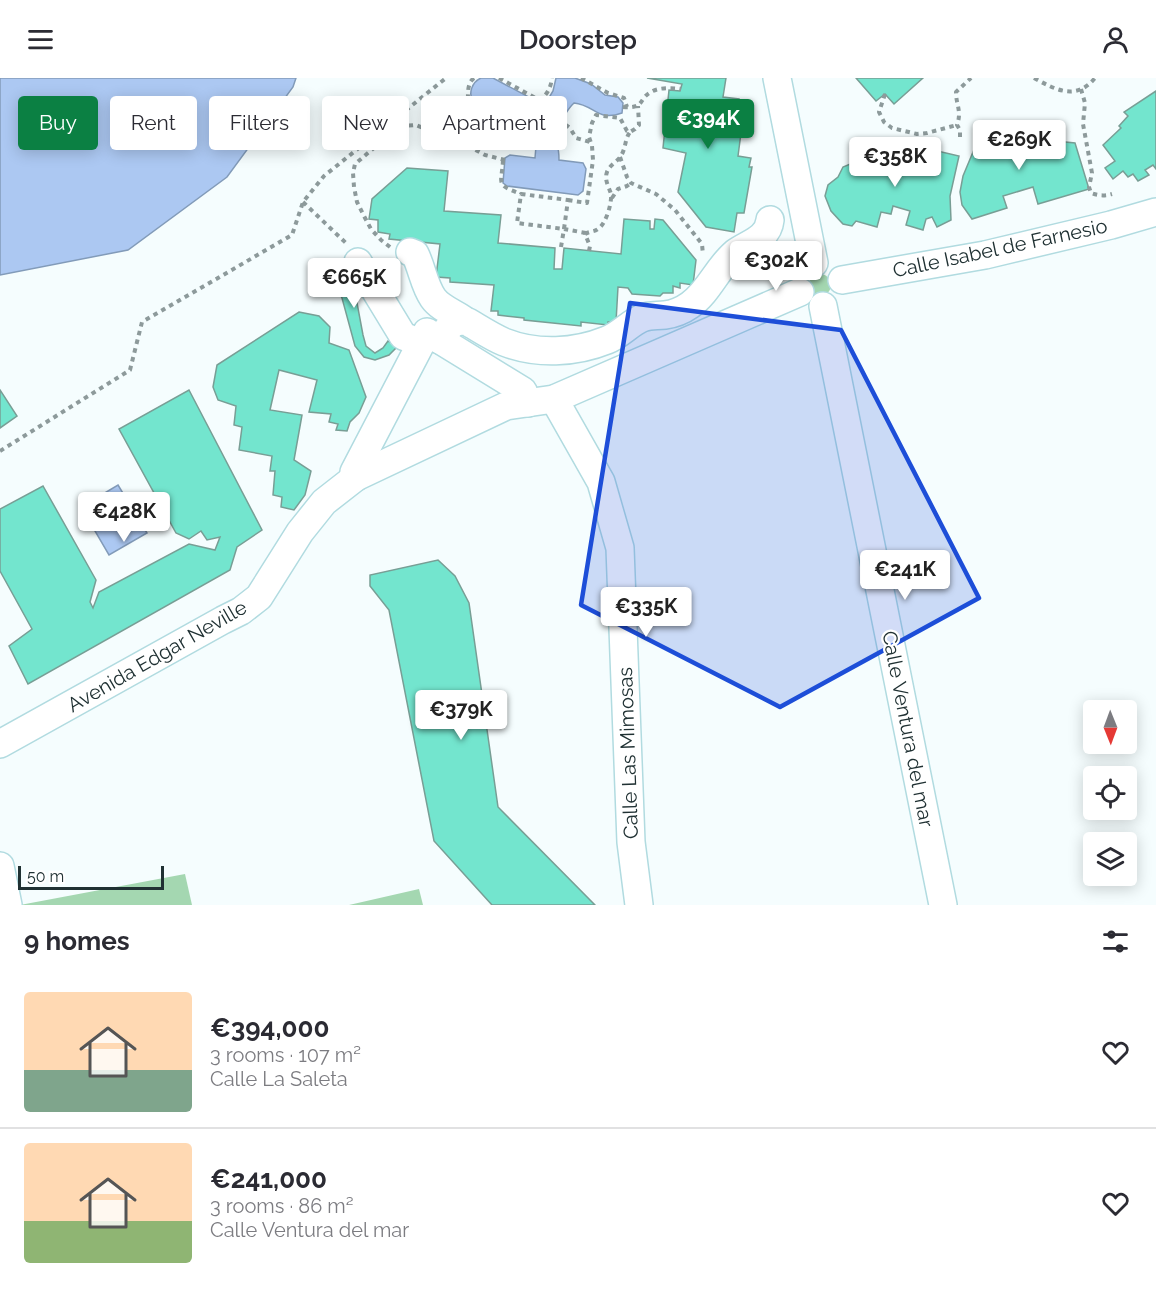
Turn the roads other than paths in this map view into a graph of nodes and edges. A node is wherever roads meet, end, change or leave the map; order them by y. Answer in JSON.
{"nodes":[{"id":1,"x":777,"y":78,"type":"edge"},
{"id":2,"x":1156,"y":212,"type":"edge"},
{"id":3,"x":770,"y":220,"type":"dead end"},
{"id":4,"x":410,"y":252,"type":"road end"},
{"id":5,"x":358,"y":262,"type":"road end"},
{"id":6,"x":814,"y":263,"type":"junction"},
{"id":7,"x":842,"y":280,"type":"junction"},
{"id":8,"x":800,"y":292,"type":"junction"},
{"id":9,"x":823,"y":306,"type":"junction"},
{"id":10,"x":464,"y":320,"type":"junction"},
{"id":11,"x":431,"y":341,"type":"junction"},
{"id":12,"x":541,"y":401,"type":"junction"},
{"id":13,"x":356,"y":477,"type":"junction"},
{"id":14,"x":0,"y":744,"type":"edge"},
{"id":15,"x":0,"y":866,"type":"edge"},
{"id":16,"x":8,"y":905,"type":"edge"},
{"id":17,"x":639,"y":905,"type":"edge"},
{"id":18,"x":943,"y":905,"type":"edge"}],
"edges":[{"from":1,"to":6,"type":"street"},
{"from":2,"to":7,"type":"street","name":"Calle Isabel de Farnesio"},
{"from":3,"to":10,"type":"street"},
{"from":4,"to":10,"type":"street"},
{"from":5,"to":11,"type":"street","name":"Calle Las Mimosas"},
{"from":6,"to":7,"type":"street"},
{"from":6,"to":8,"type":"street"},
{"from":7,"to":9,"type":"street"},
{"from":8,"to":9,"type":"street"},
{"from":8,"to":12,"type":"street","name":"Avenida Edgar Neville"},
{"from":9,"to":18,"type":"street","name":"Calle Ventura del mar"},
{"from":10,"to":11,"type":"street"},
{"from":11,"to":12,"type":"street","name":"Calle Las Mimosas"},
{"from":11,"to":13,"type":"street"},
{"from":12,"to":13,"type":"street","name":"Avenida Edgar Neville"},
{"from":12,"to":17,"type":"street","name":"Calle Las Mimosas"},
{"from":13,"to":14,"type":"street","name":"Avenida Edgar Neville"},
{"from":15,"to":16,"type":"street"}]}
